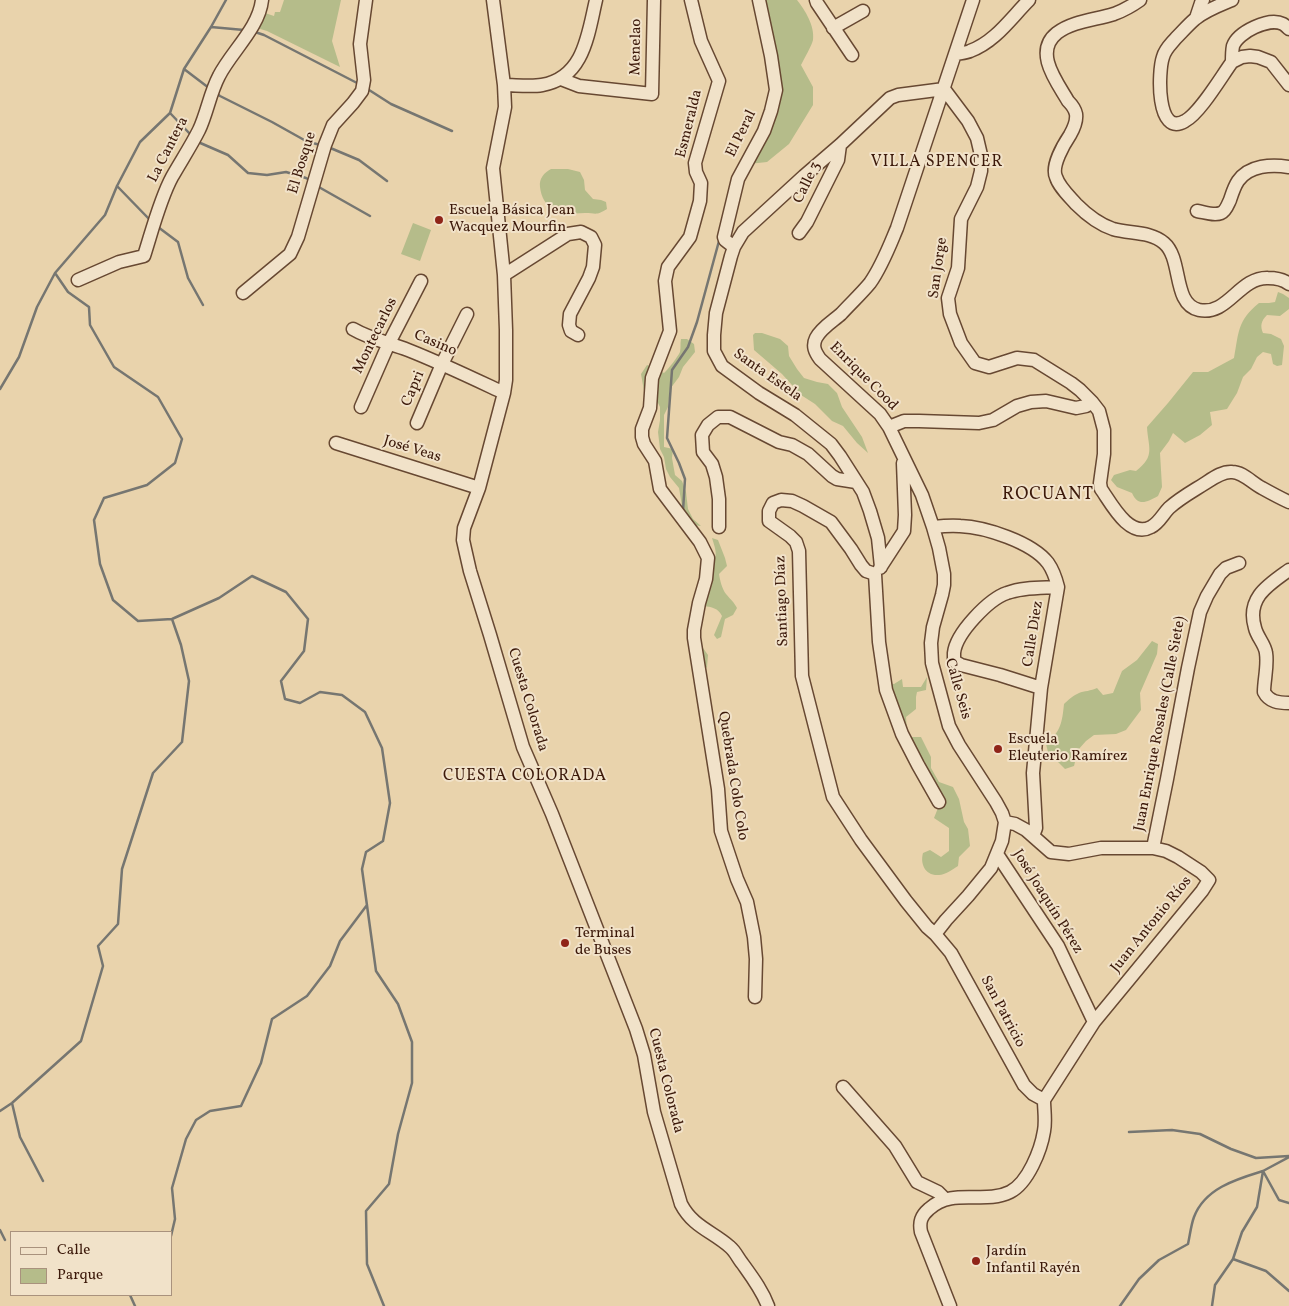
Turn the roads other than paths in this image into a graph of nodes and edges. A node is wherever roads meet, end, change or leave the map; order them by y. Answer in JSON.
{"nodes":[{"id":1,"x":262,"y":0,"type":"edge"},
{"id":2,"x":366,"y":0,"type":"edge"},
{"id":3,"x":493,"y":0,"type":"edge"},
{"id":4,"x":596,"y":0,"type":"edge"},
{"id":5,"x":654,"y":0,"type":"edge"},
{"id":6,"x":691,"y":0,"type":"edge"},
{"id":7,"x":759,"y":0,"type":"edge"},
{"id":8,"x":816,"y":0,"type":"edge"},
{"id":9,"x":973,"y":0,"type":"edge"},
{"id":10,"x":1029,"y":0,"type":"edge"},
{"id":11,"x":1140,"y":0,"type":"edge"},
{"id":12,"x":1204,"y":0,"type":"edge"},
{"id":13,"x":1232,"y":0,"type":"edge"},
{"id":14,"x":862,"y":11,"type":"dead end"},
{"id":15,"x":1196,"y":18,"type":"junction"},
{"id":16,"x":833,"y":28,"type":"junction"},
{"id":17,"x":1289,"y":29,"type":"edge"},
{"id":18,"x":955,"y":54,"type":"junction"},
{"id":19,"x":852,"y":55,"type":"dead end"},
{"id":20,"x":1232,"y":62,"type":"junction"},
{"id":21,"x":561,"y":79,"type":"junction"},
{"id":22,"x":1289,"y":85,"type":"edge"},
{"id":23,"x":504,"y":86,"type":"junction"},
{"id":24,"x":944,"y":89,"type":"junction"},
{"id":25,"x":840,"y":145,"type":"junction"},
{"id":26,"x":1289,"y":167,"type":"edge"},
{"id":27,"x":1197,"y":211,"type":"dead end"},
{"id":28,"x":799,"y":233,"type":"dead end"},
{"id":29,"x":734,"y":247,"type":"junction"},
{"id":30,"x":504,"y":275,"type":"junction"},
{"id":31,"x":78,"y":280,"type":"dead end"},
{"id":32,"x":421,"y":281,"type":"dead end"},
{"id":33,"x":1289,"y":284,"type":"edge"},
{"id":34,"x":243,"y":293,"type":"dead end"},
{"id":35,"x":468,"y":314,"type":"dead end"},
{"id":36,"x":353,"y":329,"type":"dead end"},
{"id":37,"x":578,"y":335,"type":"dead end"},
{"id":38,"x":389,"y":343,"type":"junction"},
{"id":39,"x":442,"y":364,"type":"junction"},
{"id":40,"x":504,"y":393,"type":"junction"},
{"id":41,"x":1092,"y":402,"type":"junction"},
{"id":42,"x":361,"y":407,"type":"dead end"},
{"id":43,"x":418,"y":423,"type":"dead end"},
{"id":44,"x":889,"y":426,"type":"junction"},
{"id":45,"x":336,"y":443,"type":"dead end"},
{"id":46,"x":903,"y":456,"type":"junction"},
{"id":47,"x":856,"y":482,"type":"junction"},
{"id":48,"x":479,"y":488,"type":"junction"},
{"id":49,"x":1289,"y":502,"type":"edge"},
{"id":50,"x":933,"y":526,"type":"junction"},
{"id":51,"x":720,"y":527,"type":"dead end"},
{"id":52,"x":708,"y":558,"type":"joint"},
{"id":53,"x":1240,"y":563,"type":"dead end"},
{"id":54,"x":878,"y":570,"type":"junction"},
{"id":55,"x":1289,"y":570,"type":"edge"},
{"id":56,"x":1058,"y":588,"type":"junction"},
{"id":57,"x":1041,"y":688,"type":"junction"},
{"id":58,"x":1289,"y":703,"type":"edge"},
{"id":59,"x":939,"y":802,"type":"dead end"},
{"id":60,"x":1005,"y":822,"type":"junction"},
{"id":61,"x":1033,"y":836,"type":"junction"},
{"id":62,"x":1153,"y":848,"type":"junction"},
{"id":63,"x":997,"y":854,"type":"junction"},
{"id":64,"x":935,"y":934,"type":"junction"},
{"id":65,"x":755,"y":997,"type":"dead end"},
{"id":66,"x":1094,"y":1022,"type":"junction"},
{"id":67,"x":843,"y":1087,"type":"dead end"},
{"id":68,"x":1044,"y":1100,"type":"junction"},
{"id":69,"x":945,"y":1199,"type":"junction"},
{"id":70,"x":768,"y":1306,"type":"edge"},
{"id":71,"x":950,"y":1306,"type":"edge"}],
"edges":[{"from":1,"to":31,"type":"street","name":"La Cantera"},
{"from":2,"to":34,"type":"street","name":"El Bosque"},
{"from":3,"to":23,"type":"street","name":"Cuesta Colorada"},
{"from":4,"to":21,"type":"street"},
{"from":5,"to":21,"type":"street","name":"Menelao"},
{"from":6,"to":52,"type":"street","name":"Esmeralda"},
{"from":7,"to":29,"type":"street","name":"El Peral"},
{"from":8,"to":16,"type":"street"},
{"from":9,"to":18,"type":"street","name":"Enrique Cood"},
{"from":10,"to":18,"type":"street"},
{"from":11,"to":33,"type":"street"},
{"from":12,"to":15,"type":"street"},
{"from":13,"to":15,"type":"street"},
{"from":14,"to":16,"type":"street"},
{"from":15,"to":20,"type":"street"},
{"from":16,"to":19,"type":"street"},
{"from":17,"to":20,"type":"street"},
{"from":18,"to":24,"type":"street","name":"Enrique Cood"},
{"from":20,"to":22,"type":"street"},
{"from":21,"to":23,"type":"street"},
{"from":23,"to":30,"type":"street","name":"Cuesta Colorada"},
{"from":24,"to":25,"type":"street","name":"Santa Estela"},
{"from":24,"to":41,"type":"street","name":"San Jorge"},
{"from":24,"to":44,"type":"street","name":"Enrique Cood"},
{"from":25,"to":28,"type":"street","name":"Calle 3"},
{"from":25,"to":29,"type":"street","name":"Santa Estela"},
{"from":26,"to":27,"type":"street"},
{"from":29,"to":47,"type":"street","name":"Santa Estela"},
{"from":30,"to":37,"type":"street"},
{"from":30,"to":40,"type":"street","name":"Cuesta Colorada"},
{"from":32,"to":38,"type":"street","name":"Montecarlos"},
{"from":35,"to":39,"type":"street","name":"Capri"},
{"from":36,"to":38,"type":"street","name":"Casino"},
{"from":38,"to":39,"type":"street","name":"Casino"},
{"from":38,"to":42,"type":"street","name":"Montecarlos"},
{"from":39,"to":40,"type":"street","name":"Casino"},
{"from":39,"to":43,"type":"street","name":"Capri"},
{"from":40,"to":48,"type":"street","name":"Cuesta Colorada"},
{"from":41,"to":44,"type":"street","name":"Enrique Cood"},
{"from":41,"to":49,"type":"street","name":"San Jorge"},
{"from":44,"to":46,"type":"street","name":"Calle Seis"},
{"from":45,"to":48,"type":"street","name":"José Veas"},
{"from":46,"to":50,"type":"street","name":"Calle Seis"},
{"from":46,"to":54,"type":"street"},
{"from":47,"to":51,"type":"street"},
{"from":47,"to":54,"type":"street","name":"Santa Estela"},
{"from":48,"to":70,"type":"street","name":"Cuesta Colorada"},
{"from":50,"to":56,"type":"street","name":"Calle Diez"},
{"from":50,"to":60,"type":"street","name":"Calle Seis"},
{"from":52,"to":65,"type":"street","name":"Quebrada Colo Colo"},
{"from":53,"to":62,"type":"street","name":"Juan Enrique Rosales (Calle Siete)"},
{"from":54,"to":59,"type":"street","name":"Santa Estela"},
{"from":54,"to":64,"type":"street","name":"Santiago Díaz"},
{"from":55,"to":58,"type":"street"},
{"from":56,"to":57,"type":"street","name":"Calle Diez"},
{"from":56,"to":57,"type":"street"},
{"from":57,"to":61,"type":"street","name":"Calle Diez"},
{"from":60,"to":61,"type":"street","name":"Juan Antonio Ríos"},
{"from":60,"to":63,"type":"street"},
{"from":61,"to":62,"type":"street","name":"Juan Antonio Ríos"},
{"from":62,"to":66,"type":"street","name":"Juan Antonio Ríos"},
{"from":63,"to":64,"type":"street"},
{"from":63,"to":66,"type":"street","name":"José Joaquín Pérez"},
{"from":64,"to":68,"type":"street","name":"San Patricio"},
{"from":66,"to":68,"type":"street","name":"Juan Antonio Ríos"},
{"from":67,"to":69,"type":"street"},
{"from":68,"to":69,"type":"street"},
{"from":69,"to":71,"type":"street"}]}
